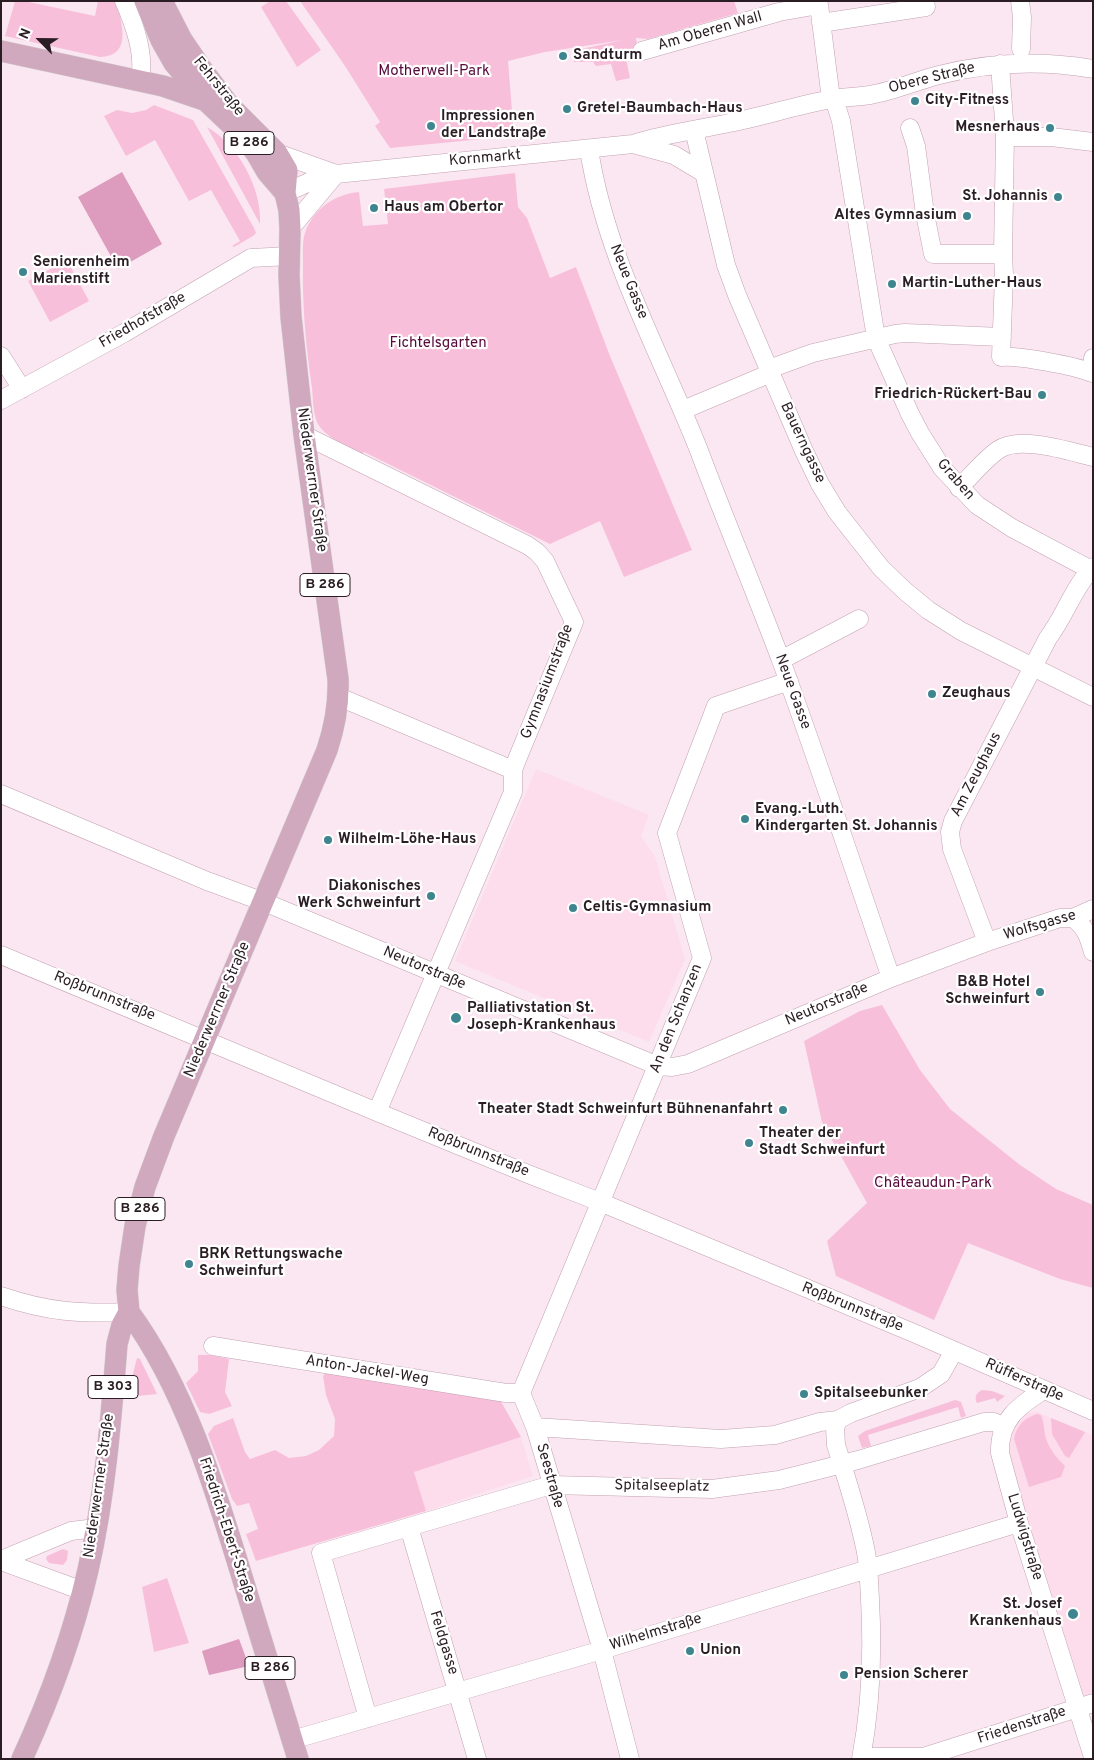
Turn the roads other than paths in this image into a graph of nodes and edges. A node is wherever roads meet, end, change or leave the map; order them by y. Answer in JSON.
{"nodes":[{"id":1,"x":124,"y":1,"type":"edge"},
{"id":2,"x":145,"y":1,"type":"edge"},
{"id":3,"x":162,"y":1,"type":"edge"},
{"id":4,"x":925,"y":1,"type":"edge"},
{"id":5,"x":1020,"y":1,"type":"edge"},
{"id":6,"x":821,"y":23,"type":"junction"},
{"id":7,"x":1021,"y":49,"type":"dead end"},
{"id":8,"x":1,"y":51,"type":"edge"},
{"id":9,"x":642,"y":51,"type":"dead end"},
{"id":10,"x":1000,"y":64,"type":"junction"},
{"id":11,"x":1093,"y":69,"type":"edge"},
{"id":12,"x":140,"y":81,"type":"junction"},
{"id":13,"x":831,"y":99,"type":"junction"},
{"id":14,"x":205,"y":100,"type":"junction"},
{"id":15,"x":229,"y":105,"type":"junction"},
{"id":16,"x":910,"y":128,"type":"dead end"},
{"id":17,"x":694,"y":130,"type":"junction"},
{"id":18,"x":1005,"y":135,"type":"junction"},
{"id":19,"x":1093,"y":142,"type":"edge"},
{"id":20,"x":633,"y":144,"type":"junction"},
{"id":21,"x":589,"y":149,"type":"junction"},
{"id":22,"x":277,"y":153,"type":"junction"},
{"id":23,"x":704,"y":173,"type":"junction"},
{"id":24,"x":336,"y":174,"type":"junction"},
{"id":25,"x":285,"y":193,"type":"junction"},
{"id":26,"x":290,"y":229,"type":"junction"},
{"id":27,"x":1003,"y":254,"type":"junction"},
{"id":28,"x":289,"y":256,"type":"junction"},
{"id":29,"x":1002,"y":337,"type":"junction"},
{"id":30,"x":876,"y":338,"type":"junction"},
{"id":31,"x":1,"y":356,"type":"edge"},
{"id":32,"x":1093,"y":358,"type":"edge"},
{"id":33,"x":770,"y":371,"type":"junction"},
{"id":34,"x":22,"y":389,"type":"junction"},
{"id":35,"x":1,"y":400,"type":"edge"},
{"id":36,"x":683,"y":410,"type":"junction"},
{"id":37,"x":304,"y":435,"type":"junction"},
{"id":38,"x":1093,"y":457,"type":"edge"},
{"id":39,"x":959,"y":488,"type":"junction"},
{"id":40,"x":1092,"y":569,"type":"edge"},
{"id":41,"x":859,"y":618,"type":"dead end"},
{"id":42,"x":781,"y":660,"type":"junction"},
{"id":43,"x":1033,"y":668,"type":"junction"},
{"id":44,"x":789,"y":681,"type":"junction"},
{"id":45,"x":339,"y":697,"type":"junction"},
{"id":46,"x":1093,"y":697,"type":"edge"},
{"id":47,"x":513,"y":770,"type":"junction"},
{"id":48,"x":1,"y":794,"type":"edge"},
{"id":49,"x":264,"y":902,"type":"junction"},
{"id":50,"x":1093,"y":909,"type":"edge"},
{"id":51,"x":1073,"y":918,"type":"junction"},
{"id":52,"x":987,"y":942,"type":"junction"},
{"id":53,"x":1093,"y":952,"type":"edge"},
{"id":54,"x":1,"y":954,"type":"edge"},
{"id":55,"x":436,"y":973,"type":"junction"},
{"id":56,"x":892,"y":978,"type":"junction"},
{"id":57,"x":205,"y":1039,"type":"junction"},
{"id":58,"x":658,"y":1066,"type":"junction"},
{"id":59,"x":377,"y":1112,"type":"junction"},
{"id":60,"x":600,"y":1202,"type":"junction"},
{"id":61,"x":1,"y":1296,"type":"edge"},
{"id":62,"x":128,"y":1312,"type":"junction"},
{"id":63,"x":213,"y":1346,"type":"dead end"},
{"id":64,"x":954,"y":1351,"type":"junction"},
{"id":65,"x":1044,"y":1390,"type":"junction"},
{"id":66,"x":521,"y":1393,"type":"junction"},
{"id":67,"x":1093,"y":1411,"type":"edge"},
{"id":68,"x":838,"y":1420,"type":"junction"},
{"id":69,"x":535,"y":1427,"type":"junction"},
{"id":70,"x":1004,"y":1427,"type":"junction"},
{"id":71,"x":842,"y":1464,"type":"junction"},
{"id":72,"x":551,"y":1485,"type":"junction"},
{"id":73,"x":1019,"y":1523,"type":"junction"},
{"id":74,"x":409,"y":1527,"type":"junction"},
{"id":75,"x":96,"y":1528,"type":"junction"},
{"id":76,"x":1,"y":1560,"type":"edge"},
{"id":77,"x":868,"y":1568,"type":"junction"},
{"id":78,"x":83,"y":1591,"type":"junction"},
{"id":79,"x":602,"y":1650,"type":"junction"},
{"id":80,"x":458,"y":1692,"type":"junction"},
{"id":81,"x":1085,"y":1706,"type":"edge"},
{"id":82,"x":368,"y":1718,"type":"junction"},
{"id":83,"x":295,"y":1749,"type":"edge"},
{"id":84,"x":1093,"y":1757,"type":"edge"},
{"id":85,"x":862,"y":1758,"type":"edge"},
{"id":86,"x":22,"y":1759,"type":"edge"},
{"id":87,"x":477,"y":1759,"type":"edge"},
{"id":88,"x":630,"y":1759,"type":"edge"}],
"edges":[{"from":1,"to":12,"type":"street"},
{"from":2,"to":14,"type":"main road","name":"Fehrstraße"},
{"from":3,"to":15,"type":"main road","name":"Fehrstraße"},
{"from":4,"to":6,"type":"street"},
{"from":5,"to":7,"type":"street"},
{"from":6,"to":9,"type":"street","name":"Am Oberen Wall"},
{"from":6,"to":13,"type":"street","name":"Am Oberen Wall"},
{"from":8,"to":12,"type":"main road","number":"B 286"},
{"from":10,"to":11,"type":"street","name":"Obere Straße"},
{"from":10,"to":13,"type":"street","name":"Obere Straße"},
{"from":10,"to":18,"type":"street"},
{"from":12,"to":14,"type":"main road","number":"B 286"},
{"from":13,"to":17,"type":"street","name":"Kornmarkt"},
{"from":13,"to":30,"type":"street","name":"Graben"},
{"from":14,"to":15,"type":"main road","number":"B 286"},
{"from":14,"to":25,"type":"main road","name":"Fehrstraße","number":"B 286"},
{"from":15,"to":22,"type":"main road","name":"Fehrstraße","number":"B 286"},
{"from":16,"to":27,"type":"street"},
{"from":17,"to":20,"type":"street","name":"Kornmarkt"},
{"from":17,"to":23,"type":"street","name":"Bauerngasse"},
{"from":18,"to":19,"type":"street"},
{"from":18,"to":27,"type":"street"},
{"from":20,"to":21,"type":"street","name":"Kornmarkt"},
{"from":20,"to":23,"type":"street","name":"Kornmarkt"},
{"from":21,"to":24,"type":"street","name":"Kornmarkt"},
{"from":21,"to":36,"type":"street","name":"Neue Gasse"},
{"from":22,"to":24,"type":"street","name":"Kornmarkt"},
{"from":22,"to":25,"type":"main road","name":"Fehrstraße","number":"B 286"},
{"from":23,"to":33,"type":"street","name":"Bauerngasse"},
{"from":24,"to":25,"type":"street","name":"Kornmarkt"},
{"from":24,"to":26,"type":"street"},
{"from":25,"to":26,"type":"main road","number":"B 286"},
{"from":26,"to":28,"type":"main road","number":"B 286"},
{"from":27,"to":29,"type":"street"},
{"from":28,"to":34,"type":"street","name":"Friedhofstraße"},
{"from":28,"to":37,"type":"main road","name":"Niederwerrner Straße","number":"B 286"},
{"from":29,"to":30,"type":"street"},
{"from":29,"to":32,"type":"street"},
{"from":30,"to":33,"type":"street"},
{"from":30,"to":39,"type":"street","name":"Graben"},
{"from":31,"to":34,"type":"street"},
{"from":33,"to":36,"type":"street"},
{"from":33,"to":43,"type":"street","name":"Bauerngasse"},
{"from":34,"to":35,"type":"street","name":"Friedhofstraße"},
{"from":36,"to":42,"type":"street","name":"Neue Gasse"},
{"from":37,"to":45,"type":"main road","name":"Niederwerrner Straße","number":"B 286"},
{"from":37,"to":47,"type":"street","name":"Gymnasiumstraße"},
{"from":38,"to":39,"type":"street"},
{"from":39,"to":40,"type":"street","name":"Graben"},
{"from":40,"to":43,"type":"street","name":"Am Zeughaus"},
{"from":41,"to":42,"type":"street"},
{"from":42,"to":44,"type":"street","name":"Neue Gasse"},
{"from":43,"to":46,"type":"street","name":"Bauerngasse"},
{"from":43,"to":52,"type":"street","name":"Am Zeughaus"},
{"from":44,"to":56,"type":"street","name":"Neue Gasse"},
{"from":44,"to":58,"type":"street","name":"An den Schanzen"},
{"from":45,"to":47,"type":"street"},
{"from":45,"to":49,"type":"main road","name":"Niederwerrner Straße","number":"B 286"},
{"from":47,"to":55,"type":"street","name":"Gymnasiumstraße"},
{"from":48,"to":49,"type":"street","name":"Neutorstraße"},
{"from":49,"to":55,"type":"street","name":"Neutorstraße"},
{"from":49,"to":57,"type":"main road","name":"Niederwerrner Straße","number":"B 286"},
{"from":50,"to":51,"type":"street","name":"Wolfsgasse"},
{"from":51,"to":52,"type":"street","name":"Wolfsgasse"},
{"from":51,"to":53,"type":"street"},
{"from":52,"to":56,"type":"street","name":"Neutorstraße"},
{"from":54,"to":57,"type":"street","name":"Roßbrunnstraße"},
{"from":55,"to":58,"type":"street","name":"Neutorstraße"},
{"from":55,"to":59,"type":"street","name":"Gymnasiumstraße"},
{"from":56,"to":58,"type":"street","name":"Neutorstraße"},
{"from":57,"to":59,"type":"street","name":"Roßbrunnstraße"},
{"from":57,"to":62,"type":"main road","name":"Niederwerrner Straße","number":"B 286"},
{"from":58,"to":60,"type":"street","name":"An den Schanzen"},
{"from":59,"to":60,"type":"street","name":"Roßbrunnstraße"},
{"from":60,"to":64,"type":"street","name":"Roßbrunnstraße"},
{"from":60,"to":66,"type":"street"},
{"from":61,"to":62,"type":"street"},
{"from":62,"to":75,"type":"main road","name":"Niederwerrner Straße","number":"B 303"},
{"from":62,"to":83,"type":"main road","name":"Friedrich-Ebert-Straße","number":"B 286"},
{"from":63,"to":66,"type":"street","name":"Anton-Jackel-Weg"},
{"from":64,"to":65,"type":"street","name":"Rüfferstraße"},
{"from":64,"to":68,"type":"street"},
{"from":65,"to":67,"type":"street","name":"Rüfferstraße"},
{"from":65,"to":70,"type":"street","name":"Ludwigstraße"},
{"from":66,"to":69,"type":"street","name":"Seestraße"},
{"from":68,"to":69,"type":"street"},
{"from":68,"to":71,"type":"street"},
{"from":69,"to":72,"type":"street","name":"Seestraße"},
{"from":70,"to":71,"type":"street","name":"Spitalseeplatz"},
{"from":70,"to":73,"type":"street","name":"Ludwigstraße"},
{"from":71,"to":72,"type":"street","name":"Spitalseeplatz"},
{"from":71,"to":77,"type":"street"},
{"from":72,"to":74,"type":"street","name":"Spitalseeplatz"},
{"from":72,"to":79,"type":"street","name":"Seestraße"},
{"from":73,"to":77,"type":"street","name":"Wilhelmstraße"},
{"from":73,"to":81,"type":"street","name":"Ludwigstraße"},
{"from":74,"to":80,"type":"street","name":"Feldgasse"},
{"from":74,"to":82,"type":"street","name":"Spitalseeplatz"},
{"from":75,"to":76,"type":"street"},
{"from":75,"to":78,"type":"main road","name":"Niederwerrner Straße","number":"B 303"},
{"from":76,"to":78,"type":"street"},
{"from":77,"to":79,"type":"street","name":"Wilhelmstraße"},
{"from":77,"to":85,"type":"street"},
{"from":78,"to":86,"type":"main road","name":"Niederwerrner Straße","number":"B 303"},
{"from":79,"to":80,"type":"street","name":"Wilhelmstraße"},
{"from":79,"to":88,"type":"street","name":"Seestraße"},
{"from":80,"to":82,"type":"street","name":"Wilhelmstraße"},
{"from":80,"to":87,"type":"street","name":"Feldgasse"},
{"from":81,"to":84,"type":"street","name":"Ludwigstraße"},
{"from":81,"to":85,"type":"street","name":"Friedenstraße"},
{"from":82,"to":83,"type":"street","name":"Wilhelmstraße"}]}
